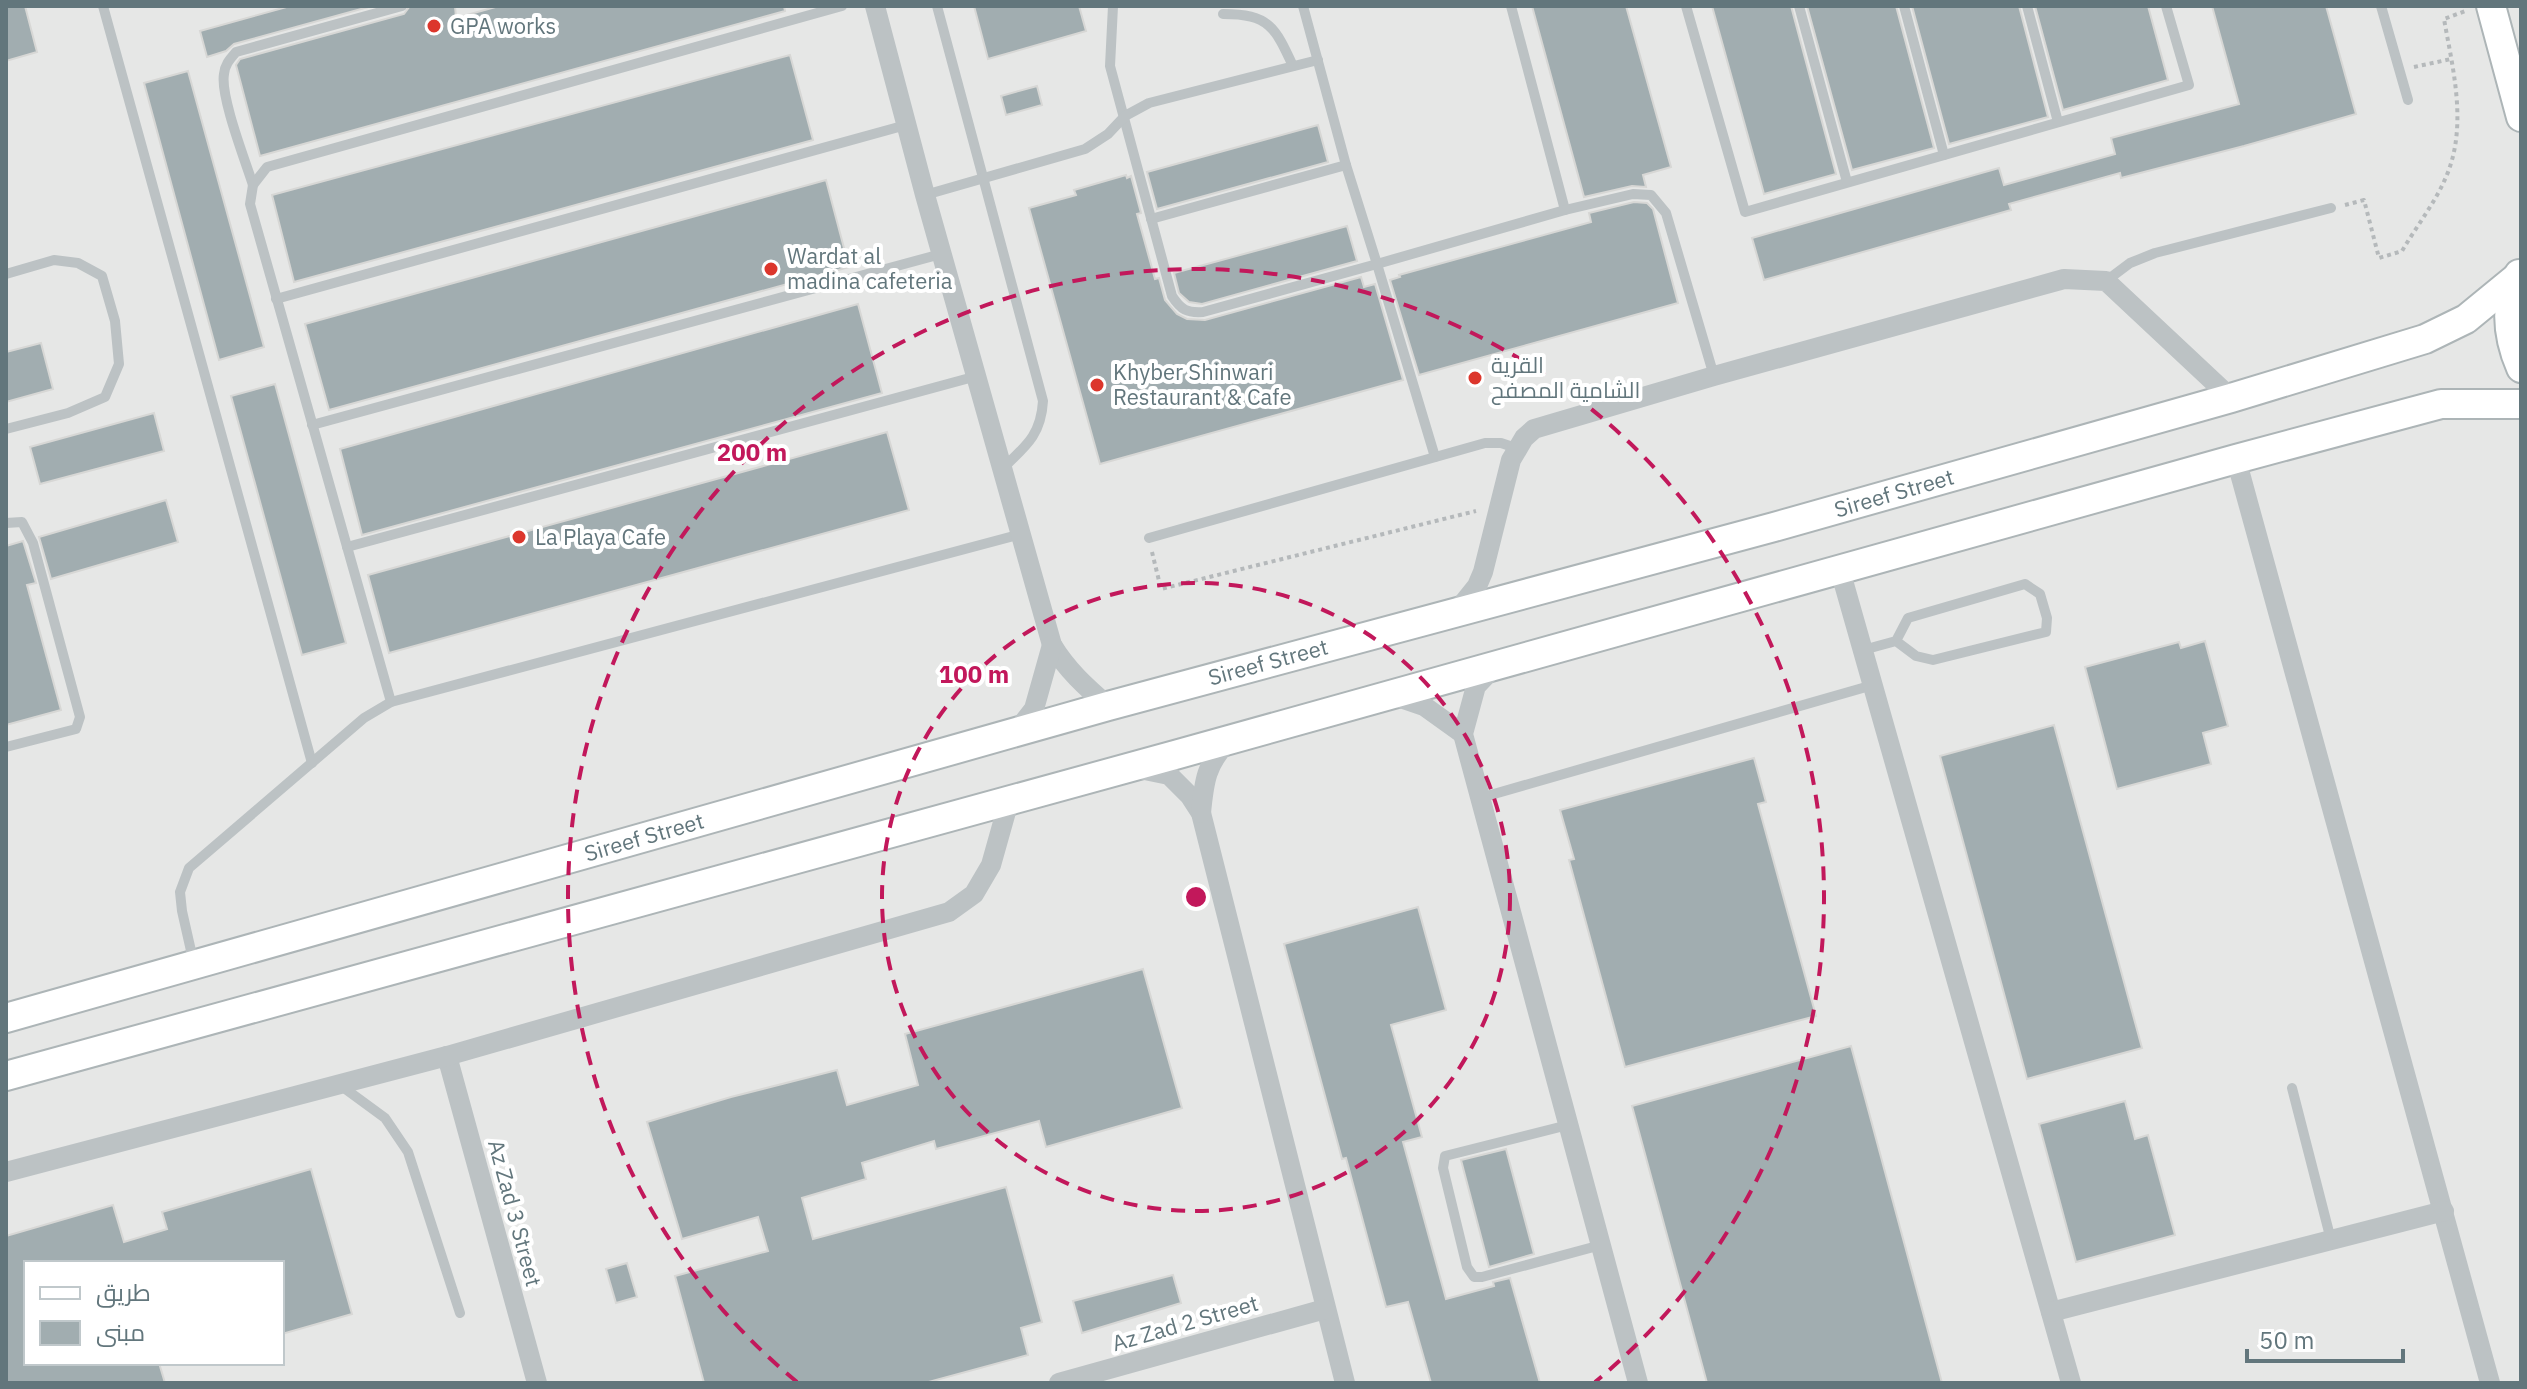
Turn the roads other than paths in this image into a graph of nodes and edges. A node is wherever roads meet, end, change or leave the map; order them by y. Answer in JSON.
{"nodes":[{"id":1,"x":103,"y":6,"type":"edge"},
{"id":2,"x":402,"y":6,"type":"edge"},
{"id":3,"x":842,"y":6,"type":"edge"},
{"id":4,"x":875,"y":6,"type":"edge"},
{"id":5,"x":937,"y":6,"type":"edge"},
{"id":6,"x":1113,"y":6,"type":"edge"},
{"id":7,"x":1303,"y":6,"type":"edge"},
{"id":8,"x":1511,"y":6,"type":"edge"},
{"id":9,"x":1686,"y":6,"type":"edge"},
{"id":10,"x":1799,"y":6,"type":"edge"},
{"id":11,"x":1904,"y":6,"type":"edge"},
{"id":12,"x":2027,"y":6,"type":"edge"},
{"id":13,"x":2166,"y":6,"type":"edge"},
{"id":14,"x":2381,"y":6,"type":"edge"},
{"id":15,"x":2491,"y":6,"type":"edge"},
{"id":16,"x":1223,"y":14,"type":"dead end"},
{"id":17,"x":1318,"y":60,"type":"junction"},
{"id":18,"x":1293,"y":66,"type":"junction"},
{"id":19,"x":2408,"y":100,"type":"dead end"},
{"id":20,"x":1125,"y":116,"type":"junction"},
{"id":21,"x":2521,"y":117,"type":"edge"},
{"id":22,"x":2058,"y":122,"type":"junction"},
{"id":23,"x":906,"y":125,"type":"junction"},
{"id":24,"x":1944,"y":155,"type":"junction"},
{"id":25,"x":1346,"y":165,"type":"junction"},
{"id":26,"x":982,"y":179,"type":"junction"},
{"id":27,"x":1847,"y":182,"type":"junction"},
{"id":28,"x":253,"y":185,"type":"junction"},
{"id":29,"x":925,"y":195,"type":"junction"},
{"id":30,"x":2331,"y":208,"type":"road end"},
{"id":31,"x":1565,"y":210,"type":"junction"},
{"id":32,"x":1151,"y":219,"type":"junction"},
{"id":33,"x":941,"y":254,"type":"junction"},
{"id":34,"x":1377,"y":264,"type":"junction"},
{"id":35,"x":6,"y":274,"type":"edge"},
{"id":36,"x":2519,"y":274,"type":"edge"},
{"id":37,"x":2106,"y":281,"type":"junction"},
{"id":38,"x":276,"y":299,"type":"junction"},
{"id":39,"x":2521,"y":368,"type":"edge"},
{"id":40,"x":977,"y":376,"type":"junction"},
{"id":41,"x":1714,"y":376,"type":"junction"},
{"id":42,"x":2231,"y":398,"type":"junction"},
{"id":43,"x":2521,"y":404,"type":"edge"},
{"id":44,"x":312,"y":425,"type":"junction"},
{"id":45,"x":6,"y":429,"type":"edge"},
{"id":46,"x":1516,"y":448,"type":"junction"},
{"id":47,"x":1435,"y":457,"type":"junction"},
{"id":48,"x":2236,"y":459,"type":"junction"},
{"id":49,"x":1003,"y":468,"type":"junction"},
{"id":50,"x":6,"y":523,"type":"edge"},
{"id":51,"x":1021,"y":534,"type":"junction"},
{"id":52,"x":1149,"y":538,"type":"road end"},
{"id":53,"x":347,"y":547,"type":"junction"},
{"id":54,"x":1840,"y":570,"type":"junction"},
{"id":55,"x":1457,"y":611,"type":"junction"},
{"id":56,"x":1896,"y":641,"type":"junction"},
{"id":57,"x":1052,"y":645,"type":"junction"},
{"id":58,"x":1863,"y":650,"type":"junction"},
{"id":59,"x":1496,"y":665,"type":"junction"},
{"id":60,"x":1873,"y":685,"type":"junction"},
{"id":61,"x":1392,"y":695,"type":"junction"},
{"id":62,"x":391,"y":702,"type":"junction"},
{"id":63,"x":1108,"y":706,"type":"junction"},
{"id":64,"x":1016,"y":732,"type":"junction"},
{"id":65,"x":1463,"y":734,"type":"junction"},
{"id":66,"x":1229,"y":740,"type":"junction"},
{"id":67,"x":6,"y":747,"type":"edge"},
{"id":68,"x":312,"y":763,"type":"junction"},
{"id":69,"x":1131,"y":767,"type":"junction"},
{"id":70,"x":1480,"y":798,"type":"junction"},
{"id":71,"x":1009,"y":801,"type":"junction"},
{"id":72,"x":1201,"y":813,"type":"junction"},
{"id":73,"x":194,"y":964,"type":"junction"},
{"id":74,"x":6,"y":1018,"type":"edge"},
{"id":75,"x":447,"y":1056,"type":"junction"},
{"id":76,"x":6,"y":1076,"type":"edge"},
{"id":77,"x":340,"y":1085,"type":"junction"},
{"id":78,"x":2292,"y":1088,"type":"dead end"},
{"id":79,"x":1568,"y":1125,"type":"junction"},
{"id":80,"x":6,"y":1172,"type":"edge"},
{"id":81,"x":2444,"y":1211,"type":"junction"},
{"id":82,"x":2331,"y":1240,"type":"junction"},
{"id":83,"x":1601,"y":1245,"type":"junction"},
{"id":84,"x":1325,"y":1309,"type":"junction"},
{"id":85,"x":2051,"y":1312,"type":"junction"},
{"id":86,"x":460,"y":1313,"type":"dead end"},
{"id":87,"x":537,"y":1383,"type":"edge"},
{"id":88,"x":1059,"y":1383,"type":"edge"},
{"id":89,"x":1345,"y":1383,"type":"edge"},
{"id":90,"x":1638,"y":1383,"type":"edge"},
{"id":91,"x":2071,"y":1383,"type":"edge"},
{"id":92,"x":2490,"y":1383,"type":"edge"}],
"edges":[{"from":1,"to":68,"type":"lane"},
{"from":2,"to":28,"type":"lane"},
{"from":3,"to":28,"type":"lane"},
{"from":4,"to":23,"type":"street"},
{"from":5,"to":26,"type":"lane"},
{"from":6,"to":20,"type":"lane"},
{"from":7,"to":17,"type":"lane"},
{"from":8,"to":31,"type":"lane"},
{"from":9,"to":27,"type":"lane"},
{"from":10,"to":27,"type":"lane"},
{"from":11,"to":24,"type":"lane"},
{"from":12,"to":22,"type":"lane"},
{"from":13,"to":22,"type":"lane"},
{"from":14,"to":19,"type":"lane"},
{"from":15,"to":21,"type":"main road"},
{"from":16,"to":18,"type":"lane"},
{"from":17,"to":18,"type":"lane"},
{"from":17,"to":25,"type":"lane"},
{"from":18,"to":20,"type":"lane"},
{"from":20,"to":26,"type":"lane"},
{"from":20,"to":32,"type":"lane"},
{"from":22,"to":24,"type":"lane"},
{"from":23,"to":29,"type":"street"},
{"from":23,"to":38,"type":"lane"},
{"from":24,"to":27,"type":"lane"},
{"from":25,"to":32,"type":"lane"},
{"from":25,"to":34,"type":"lane"},
{"from":26,"to":29,"type":"lane"},
{"from":26,"to":49,"type":"lane"},
{"from":28,"to":38,"type":"lane"},
{"from":29,"to":33,"type":"street"},
{"from":30,"to":37,"type":"lane"},
{"from":31,"to":34,"type":"lane"},
{"from":31,"to":41,"type":"lane"},
{"from":32,"to":34,"type":"lane"},
{"from":33,"to":40,"type":"street"},
{"from":33,"to":44,"type":"lane"},
{"from":34,"to":47,"type":"lane"},
{"from":35,"to":45,"type":"lane"},
{"from":36,"to":39,"type":"main road"},
{"from":36,"to":42,"type":"main road","name":"Sireef Street"},
{"from":37,"to":41,"type":"street"},
{"from":37,"to":42,"type":"street"},
{"from":38,"to":44,"type":"lane"},
{"from":40,"to":49,"type":"street"},
{"from":40,"to":53,"type":"lane"},
{"from":41,"to":46,"type":"street"},
{"from":42,"to":55,"type":"main road","name":"Sireef Street"},
{"from":43,"to":48,"type":"main road"},
{"from":44,"to":53,"type":"lane"},
{"from":46,"to":47,"type":"lane"},
{"from":46,"to":55,"type":"street"},
{"from":47,"to":52,"type":"lane"},
{"from":48,"to":54,"type":"main road"},
{"from":48,"to":81,"type":"street"},
{"from":49,"to":51,"type":"street"},
{"from":50,"to":67,"type":"lane"},
{"from":51,"to":57,"type":"street"},
{"from":51,"to":62,"type":"lane"},
{"from":53,"to":62,"type":"lane"},
{"from":54,"to":58,"type":"street"},
{"from":54,"to":59,"type":"main road"},
{"from":55,"to":63,"type":"main road","name":"Sireef Street"},
{"from":56,"to":56,"type":"lane"},
{"from":56,"to":58,"type":"lane"},
{"from":57,"to":63,"type":"street"},
{"from":57,"to":64,"type":"street"},
{"from":58,"to":60,"type":"street"},
{"from":59,"to":61,"type":"main road"},
{"from":59,"to":65,"type":"street"},
{"from":60,"to":70,"type":"lane"},
{"from":60,"to":85,"type":"street"},
{"from":61,"to":65,"type":"street"},
{"from":61,"to":66,"type":"main road"},
{"from":62,"to":68,"type":"lane"},
{"from":63,"to":64,"type":"main road","name":"Sireef Street"},
{"from":64,"to":73,"type":"main road","name":"Sireef Street"},
{"from":65,"to":70,"type":"street"},
{"from":66,"to":69,"type":"main road"},
{"from":66,"to":72,"type":"street"},
{"from":68,"to":73,"type":"lane"},
{"from":69,"to":71,"type":"main road"},
{"from":69,"to":72,"type":"street"},
{"from":70,"to":79,"type":"street"},
{"from":71,"to":75,"type":"street"},
{"from":71,"to":76,"type":"main road"},
{"from":72,"to":84,"type":"street"},
{"from":73,"to":74,"type":"main road","name":"Sireef Street"},
{"from":75,"to":77,"type":"street"},
{"from":75,"to":87,"type":"street","name":"Az Zad 3 Street"},
{"from":77,"to":80,"type":"street"},
{"from":77,"to":86,"type":"lane"},
{"from":78,"to":82,"type":"lane"},
{"from":79,"to":83,"type":"street"},
{"from":79,"to":83,"type":"lane"},
{"from":81,"to":82,"type":"street"},
{"from":81,"to":92,"type":"street"},
{"from":82,"to":85,"type":"street"},
{"from":83,"to":90,"type":"street"},
{"from":84,"to":88,"type":"street","name":"Az Zad 2 Street"},
{"from":84,"to":89,"type":"street"},
{"from":85,"to":91,"type":"street"}]}
